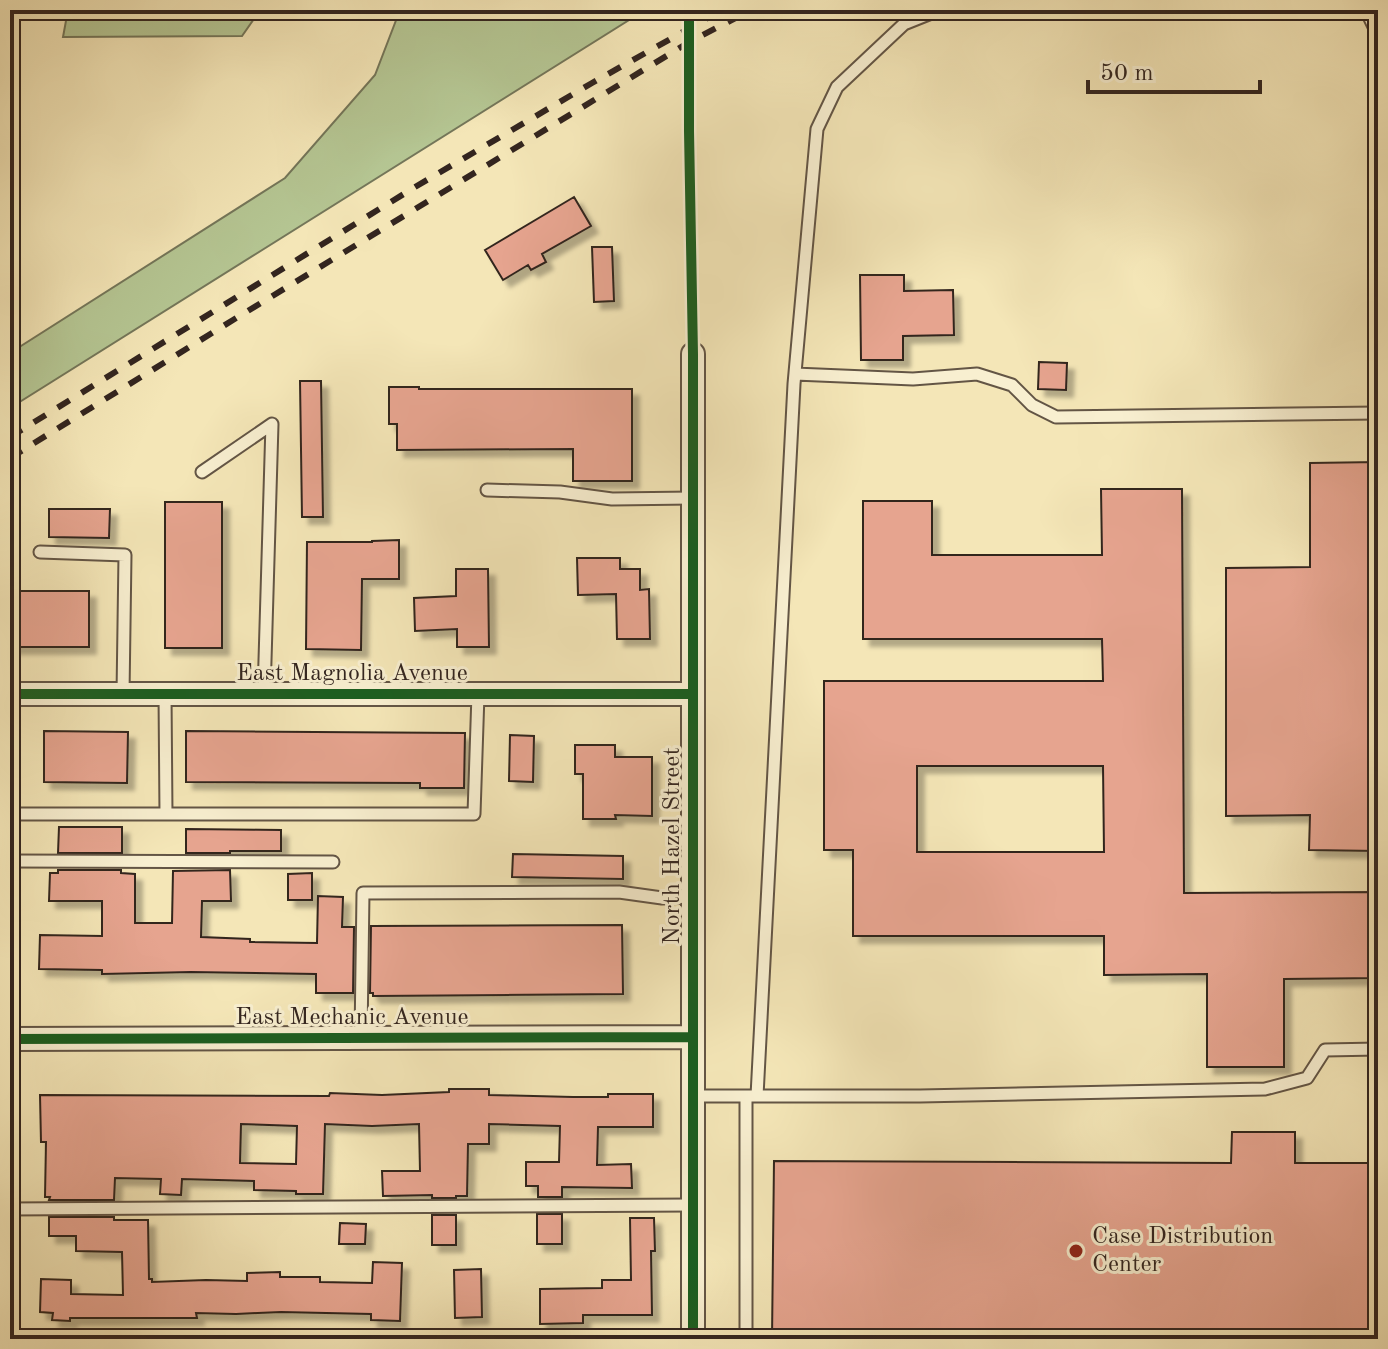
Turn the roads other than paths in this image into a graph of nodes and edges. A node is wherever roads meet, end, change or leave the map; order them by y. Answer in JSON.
{"nodes":[{"id":1,"x":939,"y":10,"type":"edge"},
{"id":2,"x":1366,"y":10,"type":"edge"},
{"id":3,"x":1378,"y":35,"type":"edge"},
{"id":4,"x":693,"y":354,"type":"dead end"},
{"id":5,"x":795,"y":374,"type":"junction"},
{"id":6,"x":1378,"y":413,"type":"edge"},
{"id":7,"x":202,"y":472,"type":"dead end"},
{"id":8,"x":487,"y":490,"type":"dead end"},
{"id":9,"x":693,"y":498,"type":"junction"},
{"id":10,"x":40,"y":552,"type":"dead end"},
{"id":11,"x":10,"y":694,"type":"edge"},
{"id":12,"x":123,"y":694,"type":"junction"},
{"id":13,"x":165,"y":694,"type":"junction"},
{"id":14,"x":264,"y":694,"type":"junction"},
{"id":15,"x":478,"y":694,"type":"junction"},
{"id":16,"x":693,"y":694,"type":"junction"},
{"id":17,"x":10,"y":814,"type":"edge"},
{"id":18,"x":166,"y":814,"type":"junction"},
{"id":19,"x":10,"y":861,"type":"edge"},
{"id":20,"x":333,"y":862,"type":"dead end"},
{"id":21,"x":693,"y":897,"type":"junction"},
{"id":22,"x":693,"y":1037,"type":"junction"},
{"id":23,"x":361,"y":1038,"type":"junction"},
{"id":24,"x":10,"y":1039,"type":"edge"},
{"id":25,"x":1378,"y":1049,"type":"edge"},
{"id":26,"x":693,"y":1096,"type":"junction"},
{"id":27,"x":752,"y":1096,"type":"junction"},
{"id":28,"x":693,"y":1205,"type":"junction"},
{"id":29,"x":10,"y":1209,"type":"edge"},
{"id":30,"x":693,"y":1339,"type":"edge"},
{"id":31,"x":746,"y":1339,"type":"edge"}],
"edges":[{"from":1,"to":5,"type":"lane"},
{"from":2,"to":3,"type":"lane"},
{"from":4,"to":9,"type":"street","name":"North Hazel Street"},
{"from":5,"to":6,"type":"lane"},
{"from":5,"to":27,"type":"lane"},
{"from":7,"to":14,"type":"lane"},
{"from":8,"to":9,"type":"lane"},
{"from":9,"to":16,"type":"street","name":"North Hazel Street"},
{"from":10,"to":12,"type":"lane"},
{"from":11,"to":12,"type":"street","name":"East Magnolia Avenue"},
{"from":12,"to":13,"type":"street","name":"East Magnolia Avenue"},
{"from":13,"to":14,"type":"street","name":"East Magnolia Avenue"},
{"from":13,"to":18,"type":"lane"},
{"from":14,"to":15,"type":"street","name":"East Magnolia Avenue"},
{"from":15,"to":16,"type":"street","name":"East Magnolia Avenue"},
{"from":15,"to":18,"type":"lane"},
{"from":16,"to":21,"type":"street","name":"North Hazel Street"},
{"from":17,"to":18,"type":"lane"},
{"from":19,"to":20,"type":"lane"},
{"from":21,"to":22,"type":"street","name":"North Hazel Street"},
{"from":21,"to":23,"type":"lane"},
{"from":22,"to":23,"type":"street","name":"East Mechanic Avenue"},
{"from":22,"to":26,"type":"street","name":"North Hazel Street"},
{"from":23,"to":24,"type":"street","name":"East Mechanic Avenue"},
{"from":25,"to":27,"type":"lane"},
{"from":26,"to":27,"type":"lane"},
{"from":26,"to":28,"type":"street","name":"North Hazel Street"},
{"from":27,"to":31,"type":"lane"},
{"from":28,"to":29,"type":"lane"},
{"from":28,"to":30,"type":"street","name":"North Hazel Street"}]}
